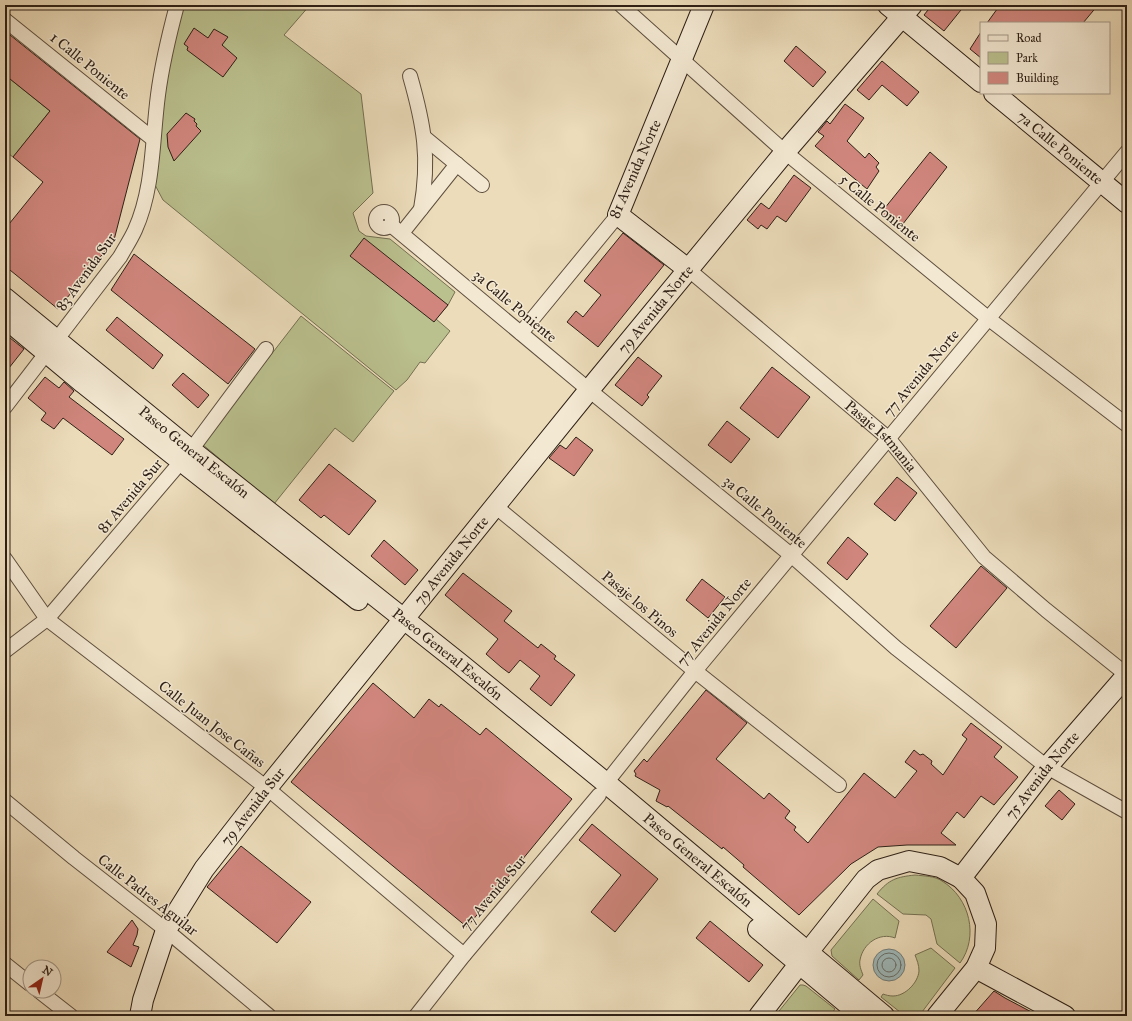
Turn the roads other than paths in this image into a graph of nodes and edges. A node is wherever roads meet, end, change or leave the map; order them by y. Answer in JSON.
{"nodes":[{"id":1,"x":177,"y":5,"type":"edge"},
{"id":2,"x":620,"y":5,"type":"edge"},
{"id":3,"x":704,"y":5,"type":"edge"},
{"id":4,"x":901,"y":9,"type":"edge"},
{"id":5,"x":5,"y":20,"type":"edge"},
{"id":6,"x":682,"y":60,"type":"junction"},
{"id":7,"x":410,"y":76,"type":"dead end"},
{"id":8,"x":980,"y":81,"type":"edge"},
{"id":9,"x":995,"y":94,"type":"edge"},
{"id":10,"x":424,"y":138,"type":"junction"},
{"id":11,"x":153,"y":139,"type":"junction"},
{"id":12,"x":785,"y":152,"type":"junction"},
{"id":13,"x":1127,"y":152,"type":"edge"},
{"id":14,"x":457,"y":164,"type":"junction"},
{"id":15,"x":1101,"y":182,"type":"junction"},
{"id":16,"x":482,"y":185,"type":"dead end"},
{"id":17,"x":1127,"y":203,"type":"edge"},
{"id":18,"x":421,"y":209,"type":"junction"},
{"id":19,"x":618,"y":215,"type":"junction"},
{"id":20,"x":391,"y":225,"type":"dead end"},
{"id":21,"x":402,"y":234,"type":"junction"},
{"id":22,"x":689,"y":270,"type":"junction"},
{"id":23,"x":5,"y":298,"type":"edge"},
{"id":24,"x":5,"y":318,"type":"edge"},
{"id":25,"x":988,"y":319,"type":"junction"},
{"id":26,"x":521,"y":333,"type":"junction"},
{"id":27,"x":52,"y":346,"type":"junction"},
{"id":28,"x":266,"y":349,"type":"dead end"},
{"id":29,"x":589,"y":390,"type":"junction"},
{"id":30,"x":5,"y":407,"type":"edge"},
{"id":31,"x":1127,"y":425,"type":"edge"},
{"id":32,"x":888,"y":438,"type":"junction"},
{"id":33,"x":186,"y":456,"type":"junction"},
{"id":34,"x":496,"y":506,"type":"junction"},
{"id":35,"x":791,"y":555,"type":"junction"},
{"id":36,"x":5,"y":559,"type":"edge"},
{"id":37,"x":47,"y":619,"type":"junction"},
{"id":38,"x":400,"y":624,"type":"junction"},
{"id":39,"x":5,"y":651,"type":"edge"},
{"id":40,"x":695,"y":671,"type":"junction"},
{"id":41,"x":1127,"y":675,"type":"edge"},
{"id":42,"x":1047,"y":767,"type":"junction"},
{"id":43,"x":839,"y":784,"type":"dead end"},
{"id":44,"x":267,"y":788,"type":"junction"},
{"id":45,"x":603,"y":789,"type":"junction"},
{"id":46,"x":5,"y":801,"type":"edge"},
{"id":47,"x":1127,"y":812,"type":"edge"},
{"id":48,"x":961,"y":878,"type":"junction"},
{"id":49,"x":166,"y":930,"type":"junction"},
{"id":50,"x":464,"y":955,"type":"junction"},
{"id":51,"x":804,"y":958,"type":"junction"},
{"id":52,"x":5,"y":964,"type":"edge"},
{"id":53,"x":976,"y":968,"type":"junction"},
{"id":54,"x":22,"y":978,"type":"edge"},
{"id":55,"x":49,"y":999,"type":"edge"},
{"id":56,"x":71,"y":1016,"type":"edge"},
{"id":57,"x":140,"y":1016,"type":"edge"},
{"id":58,"x":269,"y":1016,"type":"edge"},
{"id":59,"x":416,"y":1016,"type":"edge"},
{"id":60,"x":759,"y":1016,"type":"edge"},
{"id":61,"x":862,"y":1016,"type":"edge"},
{"id":62,"x":884,"y":1016,"type":"edge"},
{"id":63,"x":937,"y":1016,"type":"edge"},
{"id":64,"x":1065,"y":1016,"type":"edge"}],
"edges":[{"from":1,"to":11,"type":"street","name":"83 Avenida Sur"},
{"from":2,"to":6,"type":"street","name":"5 Calle Poniente"},
{"from":3,"to":6,"type":"main road","name":"81 Avenida Norte"},
{"from":4,"to":8,"type":"main road"},
{"from":4,"to":12,"type":"main road","name":"79 Avenida Norte"},
{"from":5,"to":11,"type":"street","name":"1 Calle Poniente"},
{"from":6,"to":12,"type":"street","name":"5 Calle Poniente"},
{"from":6,"to":19,"type":"main road","name":"81 Avenida Norte"},
{"from":7,"to":10,"type":"street"},
{"from":9,"to":15,"type":"main road","name":"7a Calle Poniente"},
{"from":10,"to":14,"type":"street"},
{"from":10,"to":18,"type":"street"},
{"from":11,"to":27,"type":"street","name":"83 Avenida Sur"},
{"from":12,"to":22,"type":"main road","name":"79 Avenida Norte"},
{"from":12,"to":25,"type":"street","name":"5 Calle Poniente"},
{"from":13,"to":15,"type":"street","name":"77 Avenida Norte"},
{"from":14,"to":16,"type":"street"},
{"from":14,"to":18,"type":"street"},
{"from":15,"to":17,"type":"main road","name":"7a Calle Poniente"},
{"from":15,"to":25,"type":"street","name":"77 Avenida Norte"},
{"from":18,"to":21,"type":"street"},
{"from":19,"to":22,"type":"main road","name":"Pasaje Istmania"},
{"from":19,"to":26,"type":"street","name":"81 Avenida Norte"},
{"from":20,"to":21,"type":"street","name":"3a Calle Poniente"},
{"from":21,"to":26,"type":"street","name":"3a Calle Poniente"},
{"from":22,"to":29,"type":"main road","name":"79 Avenida Norte"},
{"from":22,"to":32,"type":"street","name":"Pasaje Istmania"},
{"from":23,"to":27,"type":"main road","name":"Paseo General Escalón"},
{"from":24,"to":27,"type":"main road","name":"Paseo General Escalón"},
{"from":25,"to":31,"type":"street","name":"5 Calle Poniente"},
{"from":25,"to":32,"type":"street","name":"77 Avenida Norte"},
{"from":26,"to":29,"type":"street","name":"3a Calle Poniente"},
{"from":27,"to":30,"type":"street","name":"83 Avenida Sur"},
{"from":27,"to":33,"type":"main road","name":"Paseo General Escalón"},
{"from":28,"to":33,"type":"street","name":"81 Avenida Sur"},
{"from":29,"to":34,"type":"main road","name":"79 Avenida Norte"},
{"from":29,"to":35,"type":"street","name":"3a Calle Poniente"},
{"from":32,"to":35,"type":"street","name":"77 Avenida Norte"},
{"from":32,"to":41,"type":"street","name":"Pasaje Istmania"},
{"from":33,"to":37,"type":"street","name":"81 Avenida Sur"},
{"from":33,"to":38,"type":"main road","name":"Paseo General Escalón"},
{"from":34,"to":38,"type":"main road","name":"79 Avenida Norte"},
{"from":34,"to":40,"type":"street","name":"Pasaje los Pinos"},
{"from":35,"to":40,"type":"street","name":"77 Avenida Norte"},
{"from":35,"to":42,"type":"street","name":"3a Calle Poniente"},
{"from":36,"to":37,"type":"street","name":"Calle Juan Jose Cañas"},
{"from":37,"to":39,"type":"street","name":"81 Avenida Sur"},
{"from":37,"to":44,"type":"street","name":"Calle Juan Jose Cañas"},
{"from":38,"to":44,"type":"main road","name":"79 Avenida Sur"},
{"from":38,"to":45,"type":"main road","name":"Paseo General Escalón"},
{"from":40,"to":43,"type":"street","name":"Pasaje los Pinos"},
{"from":40,"to":45,"type":"street","name":"77 Avenida Norte"},
{"from":41,"to":42,"type":"main road","name":"75 Avenida Norte"},
{"from":42,"to":47,"type":"street","name":"3a Calle Poniente"},
{"from":42,"to":48,"type":"main road","name":"75 Avenida Norte"},
{"from":44,"to":49,"type":"main road","name":"79 Avenida Sur"},
{"from":44,"to":50,"type":"street","name":"Calle Juan Jose Cañas"},
{"from":45,"to":50,"type":"street","name":"77 Avenida Sur"},
{"from":45,"to":51,"type":"main road","name":"Paseo General Escalón"},
{"from":46,"to":49,"type":"street","name":"Calle Padres Aguilar"},
{"from":48,"to":51,"type":"main road"},
{"from":48,"to":53,"type":"main road"},
{"from":49,"to":57,"type":"main road","name":"79 Avenida Sur"},
{"from":49,"to":58,"type":"street","name":"Calle Padres Aguilar"},
{"from":50,"to":59,"type":"street","name":"77 Avenida Sur"},
{"from":51,"to":60,"type":"main road"},
{"from":51,"to":61,"type":"main road","name":"Paseo General Escalón"},
{"from":51,"to":62,"type":"main road","name":"Paseo General Escalón"},
{"from":52,"to":54,"type":"street"},
{"from":53,"to":63,"type":"main road"},
{"from":53,"to":64,"type":"main road"},
{"from":55,"to":56,"type":"street"}]}
